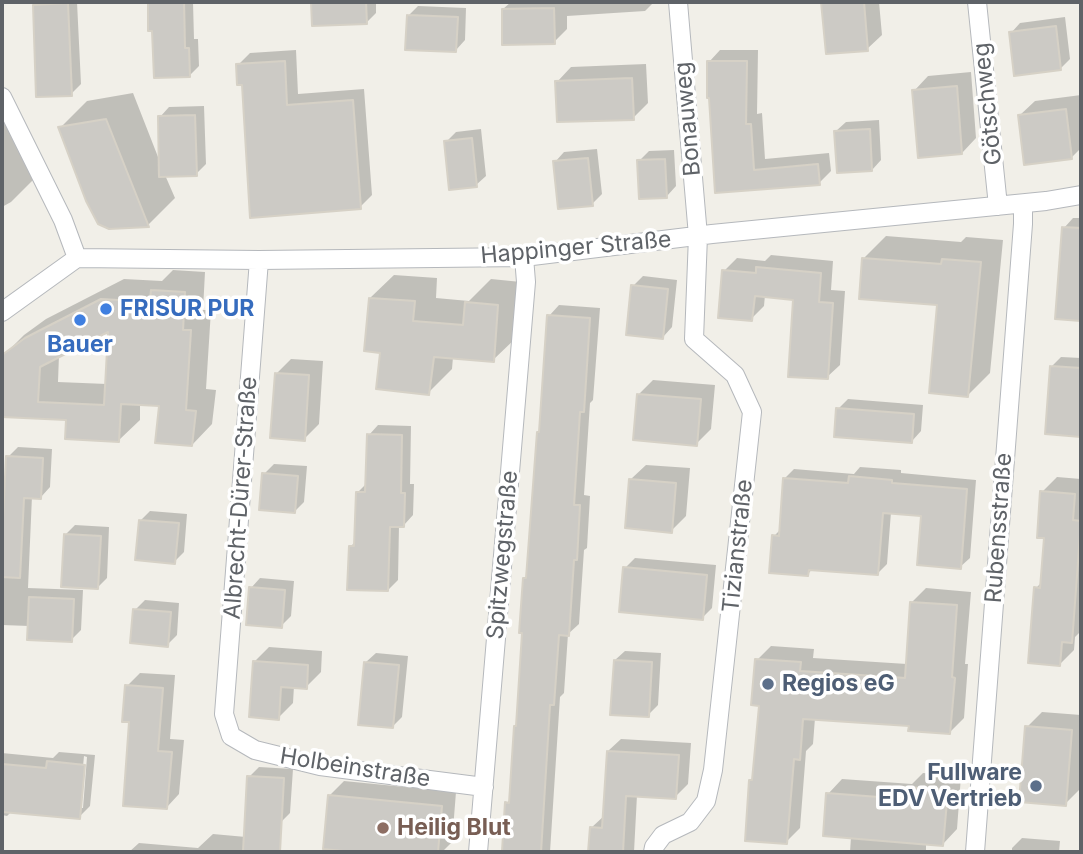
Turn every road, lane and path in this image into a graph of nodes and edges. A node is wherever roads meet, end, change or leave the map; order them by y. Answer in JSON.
{"nodes":[{"id":1,"x":678,"y":2,"type":"edge"},
{"id":2,"x":977,"y":2,"type":"edge"},
{"id":3,"x":2,"y":97,"type":"edge"},
{"id":4,"x":1081,"y":195,"type":"edge"},
{"id":5,"x":1023,"y":204,"type":"junction"},
{"id":6,"x":998,"y":206,"type":"junction"},
{"id":7,"x":698,"y":236,"type":"junction"},
{"id":8,"x":524,"y":257,"type":"junction"},
{"id":9,"x":77,"y":258,"type":"junction"},
{"id":10,"x":259,"y":260,"type":"junction"},
{"id":11,"x":2,"y":312,"type":"edge"},
{"id":12,"x":231,"y":736,"type":"joint"},
{"id":13,"x":484,"y":787,"type":"junction"},
{"id":14,"x":478,"y":852,"type":"edge"},
{"id":15,"x":653,"y":852,"type":"edge"},
{"id":16,"x":975,"y":852,"type":"edge"}],
"edges":[{"from":1,"to":7,"type":"street","name":"Bonauweg"},
{"from":2,"to":6,"type":"street","name":"Götschweg"},
{"from":3,"to":9,"type":"street"},
{"from":4,"to":5,"type":"street","name":"Happinger Straße"},
{"from":5,"to":6,"type":"street","name":"Happinger Straße"},
{"from":5,"to":16,"type":"street","name":"Rubensstraße"},
{"from":6,"to":7,"type":"street","name":"Happinger Straße"},
{"from":7,"to":8,"type":"street","name":"Happinger Straße"},
{"from":7,"to":15,"type":"street","name":"Tizianstraße"},
{"from":8,"to":10,"type":"street","name":"Happinger Straße"},
{"from":8,"to":13,"type":"street","name":"Spitzwegstraße"},
{"from":9,"to":10,"type":"street","name":"Happinger Straße"},
{"from":9,"to":11,"type":"street"},
{"from":10,"to":12,"type":"street","name":"Albrecht-Dürer-Straße"},
{"from":12,"to":13,"type":"street","name":"Holbeinstraße"},
{"from":13,"to":14,"type":"street","name":"Spitzwegstraße"}]}
